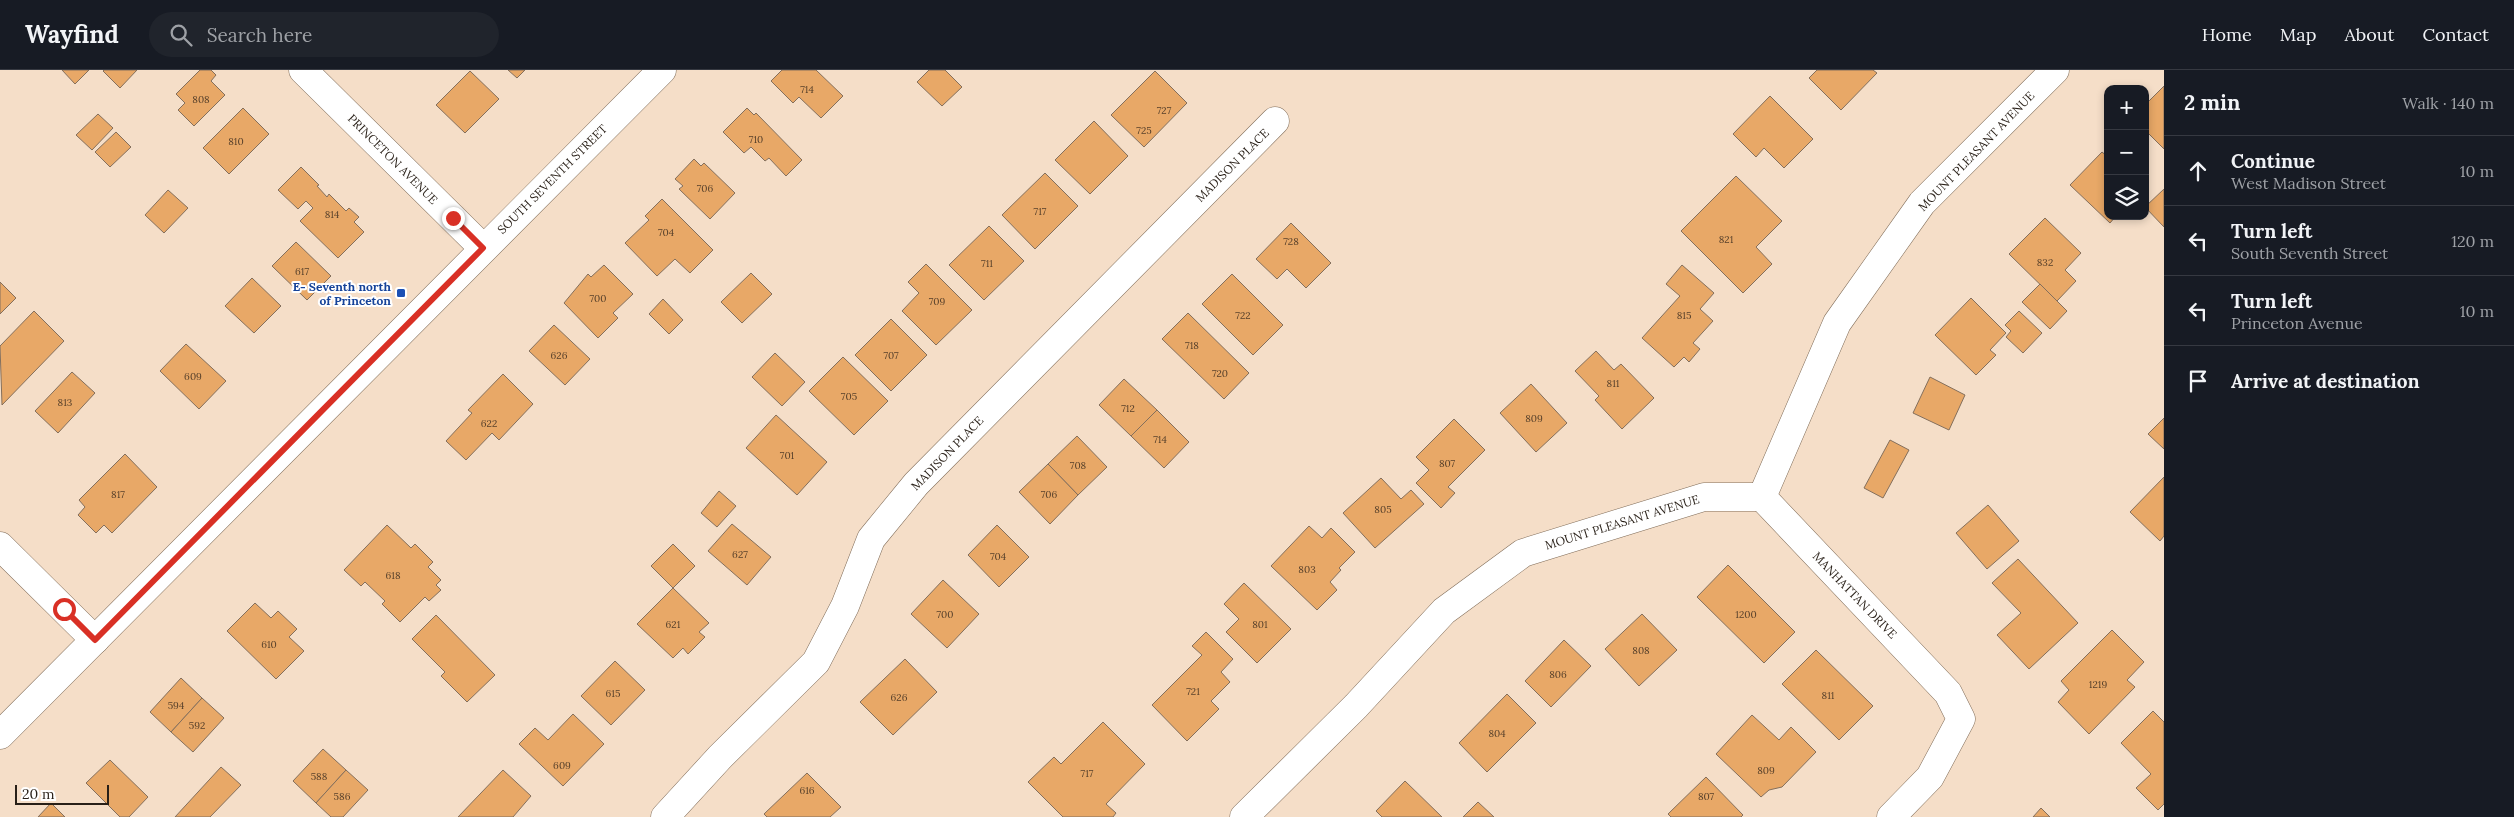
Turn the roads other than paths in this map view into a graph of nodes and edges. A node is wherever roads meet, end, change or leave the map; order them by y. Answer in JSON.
{"nodes":[{"id":1,"x":303,"y":70,"type":"edge"},
{"id":2,"x":662,"y":70,"type":"edge"},
{"id":3,"x":2055,"y":70,"type":"edge"},
{"id":4,"x":1275,"y":121,"type":"dead end"},
{"id":5,"x":483,"y":248,"type":"junction"},
{"id":6,"x":1762,"y":496,"type":"junction"},
{"id":7,"x":0,"y":546,"type":"edge"},
{"id":8,"x":95,"y":640,"type":"junction"},
{"id":9,"x":0,"y":736,"type":"edge"},
{"id":10,"x":664,"y":817,"type":"edge"},
{"id":11,"x":1244,"y":817,"type":"edge"},
{"id":12,"x":1891,"y":817,"type":"edge"}],
"edges":[{"from":1,"to":5,"type":"street","name":"PRINCETON AVENUE"},
{"from":2,"to":5,"type":"street","name":"SOUTH SEVENTH STREET"},
{"from":3,"to":6,"type":"street","name":"MOUNT PLEASANT AVENUE"},
{"from":4,"to":10,"type":"street","name":"MADISON PLACE"},
{"from":5,"to":8,"type":"street","name":"SOUTH SEVENTH STREET"},
{"from":6,"to":11,"type":"street","name":"MOUNT PLEASANT AVENUE"},
{"from":6,"to":12,"type":"street","name":"MANHATTAN DRIVE"},
{"from":7,"to":8,"type":"street"},
{"from":8,"to":9,"type":"street","name":"SOUTH SEVENTH STREET"}]}
